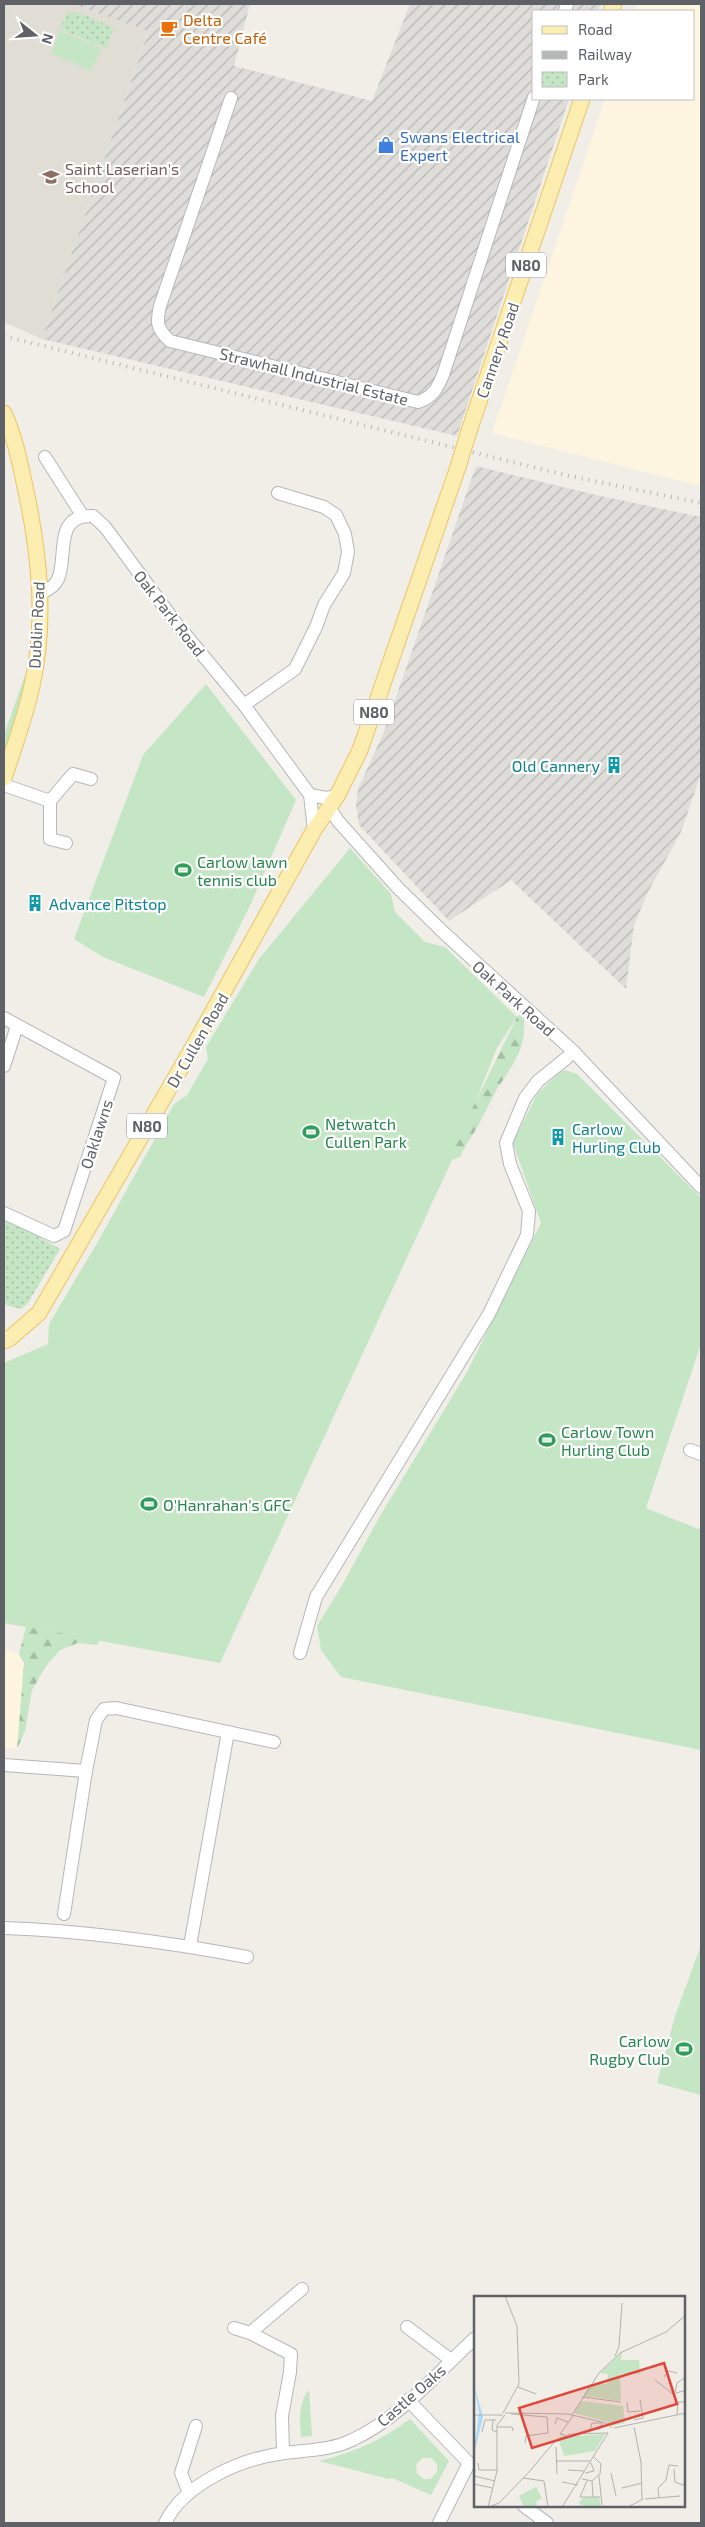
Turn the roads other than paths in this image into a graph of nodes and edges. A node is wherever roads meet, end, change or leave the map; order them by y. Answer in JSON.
{"nodes":[{"id":1,"x":231,"y":98,"type":"dead end"},
{"id":2,"x":533,"y":100,"type":"edge"},
{"id":3,"x":582,"y":100,"type":"edge"},
{"id":4,"x":4,"y":413,"type":"edge"},
{"id":5,"x":45,"y":457,"type":"dead end"},
{"id":6,"x":278,"y":493,"type":"dead end"},
{"id":7,"x":82,"y":515,"type":"junction"},
{"id":8,"x":41,"y":593,"type":"junction"},
{"id":9,"x":244,"y":706,"type":"junction"},
{"id":10,"x":4,"y":778,"type":"edge"},
{"id":11,"x":91,"y":779,"type":"dead end"},
{"id":12,"x":4,"y":785,"type":"edge"},
{"id":13,"x":310,"y":795,"type":"junction"},
{"id":14,"x":50,"y":801,"type":"junction"},
{"id":15,"x":333,"y":801,"type":"junction"},
{"id":16,"x":314,"y":830,"type":"junction"},
{"id":17,"x":66,"y":843,"type":"dead end"},
{"id":18,"x":4,"y":1018,"type":"edge"},
{"id":19,"x":17,"y":1026,"type":"junction"},
{"id":20,"x":574,"y":1052,"type":"junction"},
{"id":21,"x":4,"y":1066,"type":"edge"},
{"id":22,"x":701,"y":1187,"type":"edge"},
{"id":23,"x":4,"y":1213,"type":"edge"},
{"id":24,"x":6,"y":1335,"type":"edge"},
{"id":25,"x":300,"y":1653,"type":"dead end"},
{"id":26,"x":228,"y":1732,"type":"junction"},
{"id":27,"x":274,"y":1742,"type":"dead end"},
{"id":28,"x":4,"y":1766,"type":"edge"},
{"id":29,"x":86,"y":1771,"type":"junction"},
{"id":30,"x":64,"y":1914,"type":"dead end"},
{"id":31,"x":4,"y":1928,"type":"edge"},
{"id":32,"x":190,"y":1946,"type":"junction"},
{"id":33,"x":247,"y":1957,"type":"dead end"},
{"id":34,"x":302,"y":2289,"type":"dead end"},
{"id":35,"x":407,"y":2327,"type":"dead end"},
{"id":36,"x":234,"y":2328,"type":"dead end"},
{"id":37,"x":250,"y":2333,"type":"junction"},
{"id":38,"x":474,"y":2339,"type":"edge"},
{"id":39,"x":452,"y":2360,"type":"junction"},
{"id":40,"x":408,"y":2400,"type":"junction"},
{"id":41,"x":196,"y":2426,"type":"dead end"},
{"id":42,"x":283,"y":2453,"type":"junction"},
{"id":43,"x":472,"y":2463,"type":"edge"},
{"id":44,"x":189,"y":2492,"type":"junction"},
{"id":45,"x":525,"y":2507,"type":"edge"},
{"id":46,"x":165,"y":2523,"type":"edge"},
{"id":47,"x":439,"y":2523,"type":"edge"},
{"id":48,"x":547,"y":2523,"type":"edge"}],
"edges":[{"from":1,"to":2,"type":"street","name":"Strawhall Industrial Estate"},
{"from":3,"to":15,"type":"main road","name":"Cannery Road","number":"N80","bridge":true},
{"from":4,"to":8,"type":"main road","name":"Dublin Road"},
{"from":5,"to":7,"type":"street"},
{"from":6,"to":9,"type":"street"},
{"from":7,"to":8,"type":"street"},
{"from":7,"to":9,"type":"street","name":"Oak Park Road"},
{"from":8,"to":10,"type":"main road","name":"Dublin Road"},
{"from":9,"to":13,"type":"street","name":"Oak Park Road"},
{"from":11,"to":14,"type":"street"},
{"from":12,"to":14,"type":"street"},
{"from":13,"to":15,"type":"street"},
{"from":13,"to":16,"type":"street"},
{"from":14,"to":17,"type":"street"},
{"from":15,"to":16,"type":"main road","number":"N80"},
{"from":15,"to":20,"type":"street","name":"Oak Park Road"},
{"from":16,"to":24,"type":"main road","name":"Dr Cullen Road","number":"N80"},
{"from":18,"to":19,"type":"street","name":"Oaklawns"},
{"from":19,"to":21,"type":"street"},
{"from":19,"to":23,"type":"street","name":"Oaklawns"},
{"from":20,"to":22,"type":"street","name":"Oak Park Road"},
{"from":20,"to":25,"type":"street"},
{"from":26,"to":27,"type":"street"},
{"from":26,"to":29,"type":"street"},
{"from":26,"to":32,"type":"street"},
{"from":28,"to":29,"type":"street"},
{"from":29,"to":30,"type":"street"},
{"from":31,"to":32,"type":"street"},
{"from":32,"to":33,"type":"street"},
{"from":34,"to":37,"type":"street"},
{"from":35,"to":39,"type":"street"},
{"from":36,"to":37,"type":"street"},
{"from":37,"to":42,"type":"street"},
{"from":38,"to":39,"type":"street","name":"Castle Oaks"},
{"from":39,"to":40,"type":"street","name":"Castle Oaks"},
{"from":40,"to":42,"type":"street","name":"Castle Oaks"},
{"from":40,"to":43,"type":"street"},
{"from":41,"to":44,"type":"street"},
{"from":42,"to":44,"type":"street","name":"Castle Oaks"},
{"from":43,"to":47,"type":"street"},
{"from":44,"to":46,"type":"street","name":"Castle Oaks"},
{"from":45,"to":48,"type":"street"}]}
